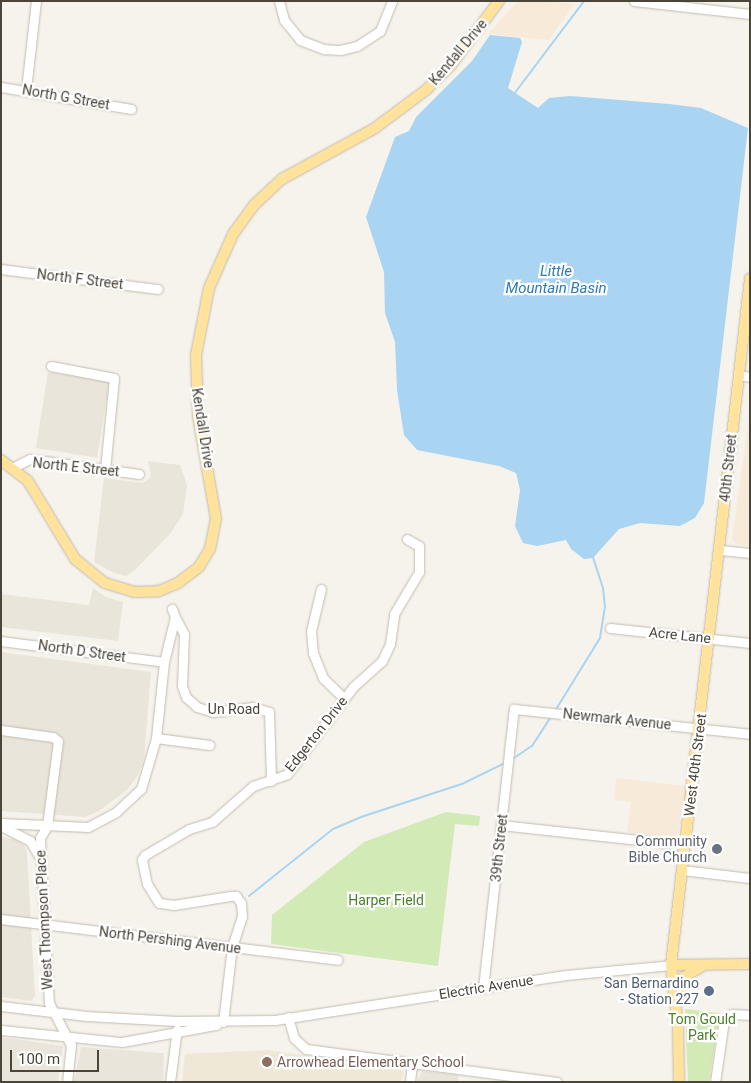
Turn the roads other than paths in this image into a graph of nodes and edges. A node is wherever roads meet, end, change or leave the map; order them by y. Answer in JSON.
{"nodes":[{"id":1,"x":36,"y":1,"type":"edge"},
{"id":2,"x":278,"y":1,"type":"edge"},
{"id":3,"x":392,"y":1,"type":"edge"},
{"id":4,"x":499,"y":1,"type":"edge"},
{"id":5,"x":634,"y":1,"type":"edge"},
{"id":6,"x":750,"y":14,"type":"edge"},
{"id":7,"x":1,"y":87,"type":"edge"},
{"id":8,"x":26,"y":90,"type":"junction"},
{"id":9,"x":131,"y":109,"type":"dead end"},
{"id":10,"x":1,"y":269,"type":"edge"},
{"id":11,"x":749,"y":284,"type":"edge"},
{"id":12,"x":158,"y":289,"type":"dead end"},
{"id":13,"x":51,"y":366,"type":"dead end"},
{"id":14,"x":739,"y":376,"type":"junction"},
{"id":15,"x":750,"y":377,"type":"edge"},
{"id":16,"x":1,"y":460,"type":"edge"},
{"id":17,"x":14,"y":467,"type":"junction"},
{"id":18,"x":105,"y":470,"type":"junction"},
{"id":19,"x":139,"y":474,"type":"dead end"},
{"id":20,"x":407,"y":539,"type":"dead end"},
{"id":21,"x":721,"y":550,"type":"junction"},
{"id":22,"x":750,"y":553,"type":"edge"},
{"id":23,"x":321,"y":589,"type":"dead end"},
{"id":24,"x":610,"y":628,"type":"dead end"},
{"id":25,"x":711,"y":638,"type":"junction"},
{"id":26,"x":1,"y":640,"type":"edge"},
{"id":27,"x":750,"y":643,"type":"edge"},
{"id":28,"x":708,"y":658,"type":"joint"},
{"id":29,"x":164,"y":662,"type":"junction"},
{"id":30,"x":344,"y":698,"type":"junction"},
{"id":31,"x":514,"y":709,"type":"joint"},
{"id":32,"x":700,"y":728,"type":"junction"},
{"id":33,"x":1,"y":730,"type":"edge"},
{"id":34,"x":750,"y":734,"type":"edge"},
{"id":35,"x":156,"y":738,"type":"junction"},
{"id":36,"x":210,"y":745,"type":"dead end"},
{"id":37,"x":271,"y":781,"type":"junction"},
{"id":38,"x":1,"y":825,"type":"edge"},
{"id":39,"x":501,"y":825,"type":"junction"},
{"id":40,"x":47,"y":826,"type":"junction"},
{"id":41,"x":685,"y":845,"type":"junction"},
{"id":42,"x":40,"y":859,"type":"junction"},
{"id":43,"x":682,"y":870,"type":"junction"},
{"id":44,"x":750,"y":878,"type":"edge"},
{"id":45,"x":1,"y":919,"type":"edge"},
{"id":46,"x":44,"y":924,"type":"junction"},
{"id":47,"x":232,"y":947,"type":"junction"},
{"id":48,"x":338,"y":960,"type":"dead end"},
{"id":49,"x":708,"y":964,"type":"junction"},
{"id":50,"x":750,"y":964,"type":"edge"},
{"id":51,"x":671,"y":965,"type":"junction"},
{"id":52,"x":483,"y":988,"type":"junction"},
{"id":53,"x":1,"y":1006,"type":"edge"},
{"id":54,"x":675,"y":1008,"type":"junction"},
{"id":55,"x":54,"y":1012,"type":"junction"},
{"id":56,"x":750,"y":1015,"type":"edge"},
{"id":57,"x":288,"y":1017,"type":"junction"},
{"id":58,"x":177,"y":1021,"type":"junction"},
{"id":59,"x":223,"y":1022,"type":"junction"},
{"id":60,"x":1,"y":1030,"type":"edge"},
{"id":61,"x":176,"y":1034,"type":"junction"},
{"id":62,"x":70,"y":1039,"type":"junction"},
{"id":63,"x":412,"y":1063,"type":"junction"},
{"id":64,"x":520,"y":1079,"type":"edge"},
{"id":65,"x":67,"y":1082,"type":"edge"},
{"id":66,"x":170,"y":1082,"type":"edge"},
{"id":67,"x":410,"y":1082,"type":"edge"},
{"id":68,"x":558,"y":1082,"type":"edge"},
{"id":69,"x":679,"y":1082,"type":"edge"},
{"id":70,"x":715,"y":1082,"type":"edge"}],
"edges":[{"from":1,"to":8,"type":"street"},
{"from":2,"to":3,"type":"street"},
{"from":4,"to":17,"type":"main road","name":"Kendall Drive"},
{"from":5,"to":6,"type":"street"},
{"from":7,"to":8,"type":"street","name":"North G Street"},
{"from":8,"to":9,"type":"street","name":"North G Street"},
{"from":10,"to":12,"type":"street","name":"North F Street"},
{"from":11,"to":14,"type":"main road","name":"40th Street"},
{"from":13,"to":18,"type":"street"},
{"from":14,"to":15,"type":"street"},
{"from":14,"to":21,"type":"main road","name":"40th Street"},
{"from":16,"to":17,"type":"main road","name":"Kendall Drive"},
{"from":17,"to":18,"type":"street","name":"North E Street"},
{"from":18,"to":19,"type":"street","name":"North E Street"},
{"from":20,"to":30,"type":"street","name":"Edgerton Drive"},
{"from":21,"to":22,"type":"street"},
{"from":21,"to":25,"type":"main road","name":"40th Street"},
{"from":23,"to":30,"type":"street"},
{"from":24,"to":25,"type":"street","name":"Acre Lane"},
{"from":25,"to":27,"type":"street","name":"Acre Lane"},
{"from":25,"to":28,"type":"main road","name":"40th Street"},
{"from":26,"to":29,"type":"street","name":"North D Street"},
{"from":28,"to":32,"type":"main road","name":"West 40th Street"},
{"from":29,"to":35,"type":"street"},
{"from":29,"to":37,"type":"street","name":"Un Road"},
{"from":30,"to":37,"type":"street","name":"Edgerton Drive"},
{"from":31,"to":32,"type":"street","name":"Newmark Avenue"},
{"from":31,"to":39,"type":"street","name":"39th Street"},
{"from":32,"to":34,"type":"street","name":"Newmark Avenue"},
{"from":32,"to":41,"type":"main road","name":"West 40th Street"},
{"from":33,"to":40,"type":"street","name":"West Thompson Place"},
{"from":35,"to":36,"type":"street"},
{"from":35,"to":40,"type":"street"},
{"from":37,"to":47,"type":"street","name":"Edgerton Drive"},
{"from":38,"to":40,"type":"street"},
{"from":38,"to":42,"type":"street"},
{"from":39,"to":41,"type":"street"},
{"from":39,"to":52,"type":"street","name":"39th Street"},
{"from":40,"to":42,"type":"street","name":"West Thompson Place"},
{"from":41,"to":43,"type":"main road","name":"West 40th Street"},
{"from":42,"to":46,"type":"street","name":"West Thompson Place"},
{"from":43,"to":44,"type":"street"},
{"from":43,"to":51,"type":"main road","name":"West 40th Street"},
{"from":45,"to":46,"type":"street","name":"North Pershing Avenue"},
{"from":46,"to":47,"type":"street","name":"North Pershing Avenue"},
{"from":46,"to":55,"type":"street","name":"West Thompson Place"},
{"from":47,"to":48,"type":"street","name":"North Pershing Avenue"},
{"from":47,"to":59,"type":"street","name":"Edgerton Drive"},
{"from":49,"to":50,"type":"main road","name":"Electric Avenue"},
{"from":49,"to":51,"type":"main road","name":"Electric Avenue"},
{"from":49,"to":54,"type":"main road"},
{"from":51,"to":52,"type":"street","name":"Electric Avenue"},
{"from":51,"to":54,"type":"main road","name":"West 40th Street"},
{"from":52,"to":57,"type":"street","name":"Electric Avenue"},
{"from":53,"to":55,"type":"street"},
{"from":54,"to":69,"type":"main road","name":"West 40th Street"},
{"from":55,"to":58,"type":"street"},
{"from":55,"to":62,"type":"street","name":"West Thompson Place"},
{"from":56,"to":70,"type":"street"},
{"from":57,"to":59,"type":"street","name":"Electric Avenue"},
{"from":57,"to":63,"type":"street"},
{"from":58,"to":59,"type":"street"},
{"from":58,"to":61,"type":"street"},
{"from":59,"to":61,"type":"street"},
{"from":60,"to":62,"type":"street"},
{"from":61,"to":62,"type":"street"},
{"from":61,"to":66,"type":"street"},
{"from":62,"to":65,"type":"street"},
{"from":63,"to":64,"type":"street"},
{"from":63,"to":67,"type":"street"},
{"from":64,"to":68,"type":"street"}]}
